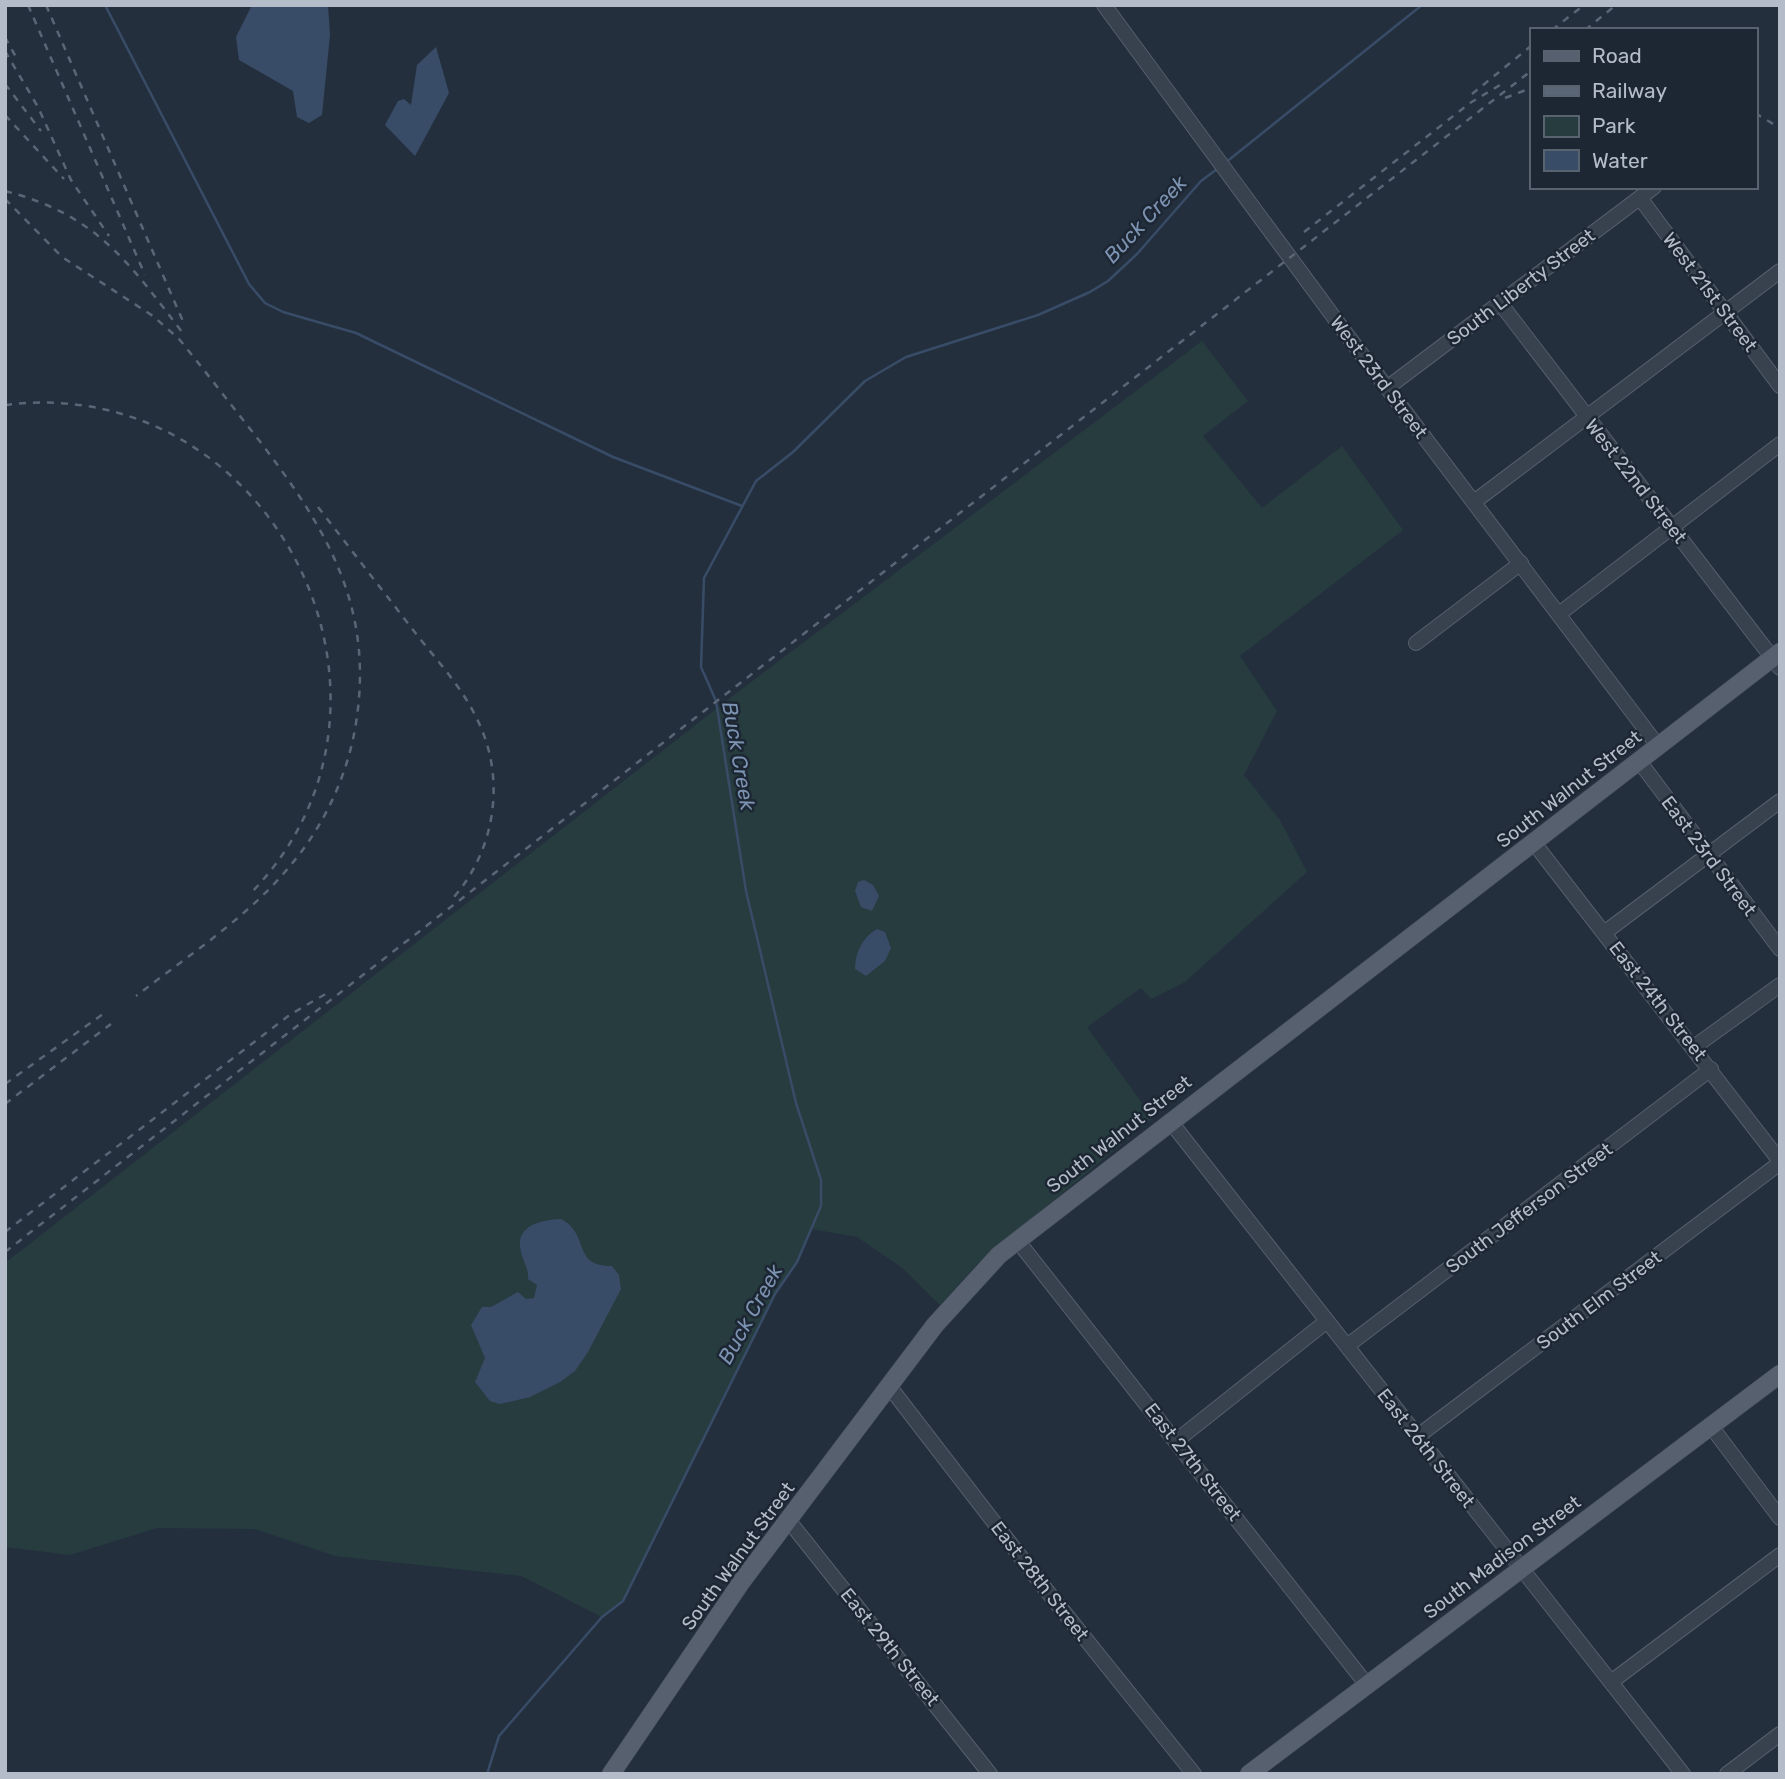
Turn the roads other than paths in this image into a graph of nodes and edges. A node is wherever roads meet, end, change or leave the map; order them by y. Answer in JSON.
{"nodes":[{"id":1,"x":1104,"y":5,"type":"edge"},
{"id":2,"x":1651,"y":189,"type":"edge"},
{"id":3,"x":1640,"y":198,"type":"junction"},
{"id":4,"x":1780,"y":271,"type":"edge"},
{"id":5,"x":1500,"y":303,"type":"junction"},
{"id":6,"x":1725,"y":312,"type":"junction"},
{"id":7,"x":1780,"y":386,"type":"edge"},
{"id":8,"x":1387,"y":388,"type":"junction"},
{"id":9,"x":1586,"y":417,"type":"junction"},
{"id":10,"x":1780,"y":444,"type":"edge"},
{"id":11,"x":1474,"y":502,"type":"junction"},
{"id":12,"x":1673,"y":527,"type":"junction"},
{"id":13,"x":1521,"y":563,"type":"junction"},
{"id":14,"x":1559,"y":614,"type":"junction"},
{"id":15,"x":1416,"y":643,"type":"dead end"},
{"id":16,"x":1777,"y":660,"type":"edge"},
{"id":17,"x":1658,"y":746,"type":"junction"},
{"id":18,"x":1639,"y":761,"type":"junction"},
{"id":19,"x":1780,"y":801,"type":"edge"},
{"id":20,"x":1535,"y":843,"type":"junction"},
{"id":21,"x":1707,"y":855,"type":"junction"},
{"id":22,"x":1604,"y":933,"type":"junction"},
{"id":23,"x":1780,"y":950,"type":"edge"},
{"id":24,"x":1780,"y":985,"type":"edge"},
{"id":25,"x":1694,"y":1047,"type":"junction"},
{"id":26,"x":1711,"y":1069,"type":"junction"},
{"id":27,"x":1170,"y":1121,"type":"junction"},
{"id":28,"x":1780,"y":1162,"type":"edge"},
{"id":29,"x":1017,"y":1240,"type":"junction"},
{"id":30,"x":1327,"y":1321,"type":"junction"},
{"id":31,"x":1347,"y":1346,"type":"junction"},
{"id":32,"x":1780,"y":1374,"type":"edge"},
{"id":33,"x":889,"y":1387,"type":"junction"},
{"id":34,"x":1710,"y":1425,"type":"junction"},
{"id":35,"x":1418,"y":1436,"type":"junction"},
{"id":36,"x":1176,"y":1441,"type":"junction"},
{"id":37,"x":1780,"y":1518,"type":"edge"},
{"id":38,"x":789,"y":1521,"type":"junction"},
{"id":39,"x":1780,"y":1555,"type":"edge"},
{"id":40,"x":1521,"y":1569,"type":"junction"},
{"id":41,"x":1611,"y":1682,"type":"junction"},
{"id":42,"x":1367,"y":1685,"type":"junction"},
{"id":43,"x":1780,"y":1734,"type":"edge"},
{"id":44,"x":1278,"y":1753,"type":"junction"},
{"id":45,"x":611,"y":1774,"type":"edge"},
{"id":46,"x":990,"y":1774,"type":"edge"},
{"id":47,"x":1194,"y":1774,"type":"edge"},
{"id":48,"x":1249,"y":1774,"type":"edge"},
{"id":49,"x":1270,"y":1774,"type":"edge"},
{"id":50,"x":1683,"y":1774,"type":"edge"},
{"id":51,"x":1727,"y":1774,"type":"edge"}],
"edges":[{"from":1,"to":8,"type":"street","name":"West 23rd Street"},
{"from":2,"to":3,"type":"street","name":"South Liberty Street"},
{"from":3,"to":5,"type":"street","name":"South Liberty Street"},
{"from":3,"to":6,"type":"street","name":"West 21st Street"},
{"from":4,"to":6,"type":"street"},
{"from":5,"to":8,"type":"street","name":"South Liberty Street"},
{"from":5,"to":9,"type":"street","name":"West 22nd Street"},
{"from":6,"to":7,"type":"street","name":"West 21st Street"},
{"from":6,"to":9,"type":"street"},
{"from":8,"to":11,"type":"street","name":"West 23rd Street"},
{"from":9,"to":11,"type":"street"},
{"from":9,"to":12,"type":"street","name":"West 22nd Street"},
{"from":10,"to":12,"type":"street"},
{"from":11,"to":13,"type":"street","name":"West 23rd Street"},
{"from":12,"to":14,"type":"street"},
{"from":12,"to":16,"type":"street","name":"West 22nd Street"},
{"from":13,"to":14,"type":"street","name":"West 23rd Street"},
{"from":13,"to":15,"type":"street"},
{"from":14,"to":17,"type":"street","name":"West 23rd Street"},
{"from":16,"to":17,"type":"main road","name":"South Walnut Street"},
{"from":17,"to":18,"type":"main road","name":"South Walnut Street"},
{"from":18,"to":20,"type":"main road","name":"South Walnut Street"},
{"from":18,"to":21,"type":"street","name":"East 23rd Street"},
{"from":19,"to":21,"type":"street"},
{"from":20,"to":22,"type":"street","name":"East 24th Street"},
{"from":20,"to":27,"type":"main road","name":"South Walnut Street"},
{"from":21,"to":22,"type":"street"},
{"from":21,"to":23,"type":"street","name":"East 23rd Street"},
{"from":22,"to":25,"type":"street","name":"East 24th Street"},
{"from":24,"to":25,"type":"street"},
{"from":25,"to":26,"type":"street","name":"East 24th Street"},
{"from":26,"to":28,"type":"street","name":"East 24th Street"},
{"from":26,"to":31,"type":"street","name":"South Jefferson Street"},
{"from":27,"to":29,"type":"main road","name":"South Walnut Street"},
{"from":27,"to":30,"type":"street","name":"East 26th Street"},
{"from":28,"to":35,"type":"street","name":"South Elm Street"},
{"from":29,"to":33,"type":"main road","name":"South Walnut Street"},
{"from":29,"to":36,"type":"street","name":"East 27th Street"},
{"from":30,"to":31,"type":"street","name":"East 26th Street"},
{"from":30,"to":36,"type":"street"},
{"from":31,"to":35,"type":"street","name":"East 26th Street"},
{"from":32,"to":34,"type":"main road","name":"South Madison Street"},
{"from":33,"to":38,"type":"main road","name":"South Walnut Street"},
{"from":33,"to":47,"type":"street","name":"East 28th Street"},
{"from":34,"to":37,"type":"street"},
{"from":34,"to":40,"type":"main road","name":"South Madison Street"},
{"from":35,"to":40,"type":"street","name":"East 26th Street"},
{"from":36,"to":42,"type":"street","name":"East 27th Street"},
{"from":38,"to":45,"type":"main road","name":"South Walnut Street"},
{"from":38,"to":46,"type":"street","name":"East 29th Street"},
{"from":39,"to":41,"type":"street"},
{"from":40,"to":41,"type":"street","name":"East 26th Street"},
{"from":40,"to":42,"type":"main road","name":"South Madison Street"},
{"from":41,"to":50,"type":"street","name":"East 26th Street"},
{"from":42,"to":44,"type":"main road","name":"South Madison Street"},
{"from":43,"to":51,"type":"street"},
{"from":44,"to":48,"type":"main road","name":"South Madison Street"},
{"from":44,"to":49,"type":"main road"}]}
